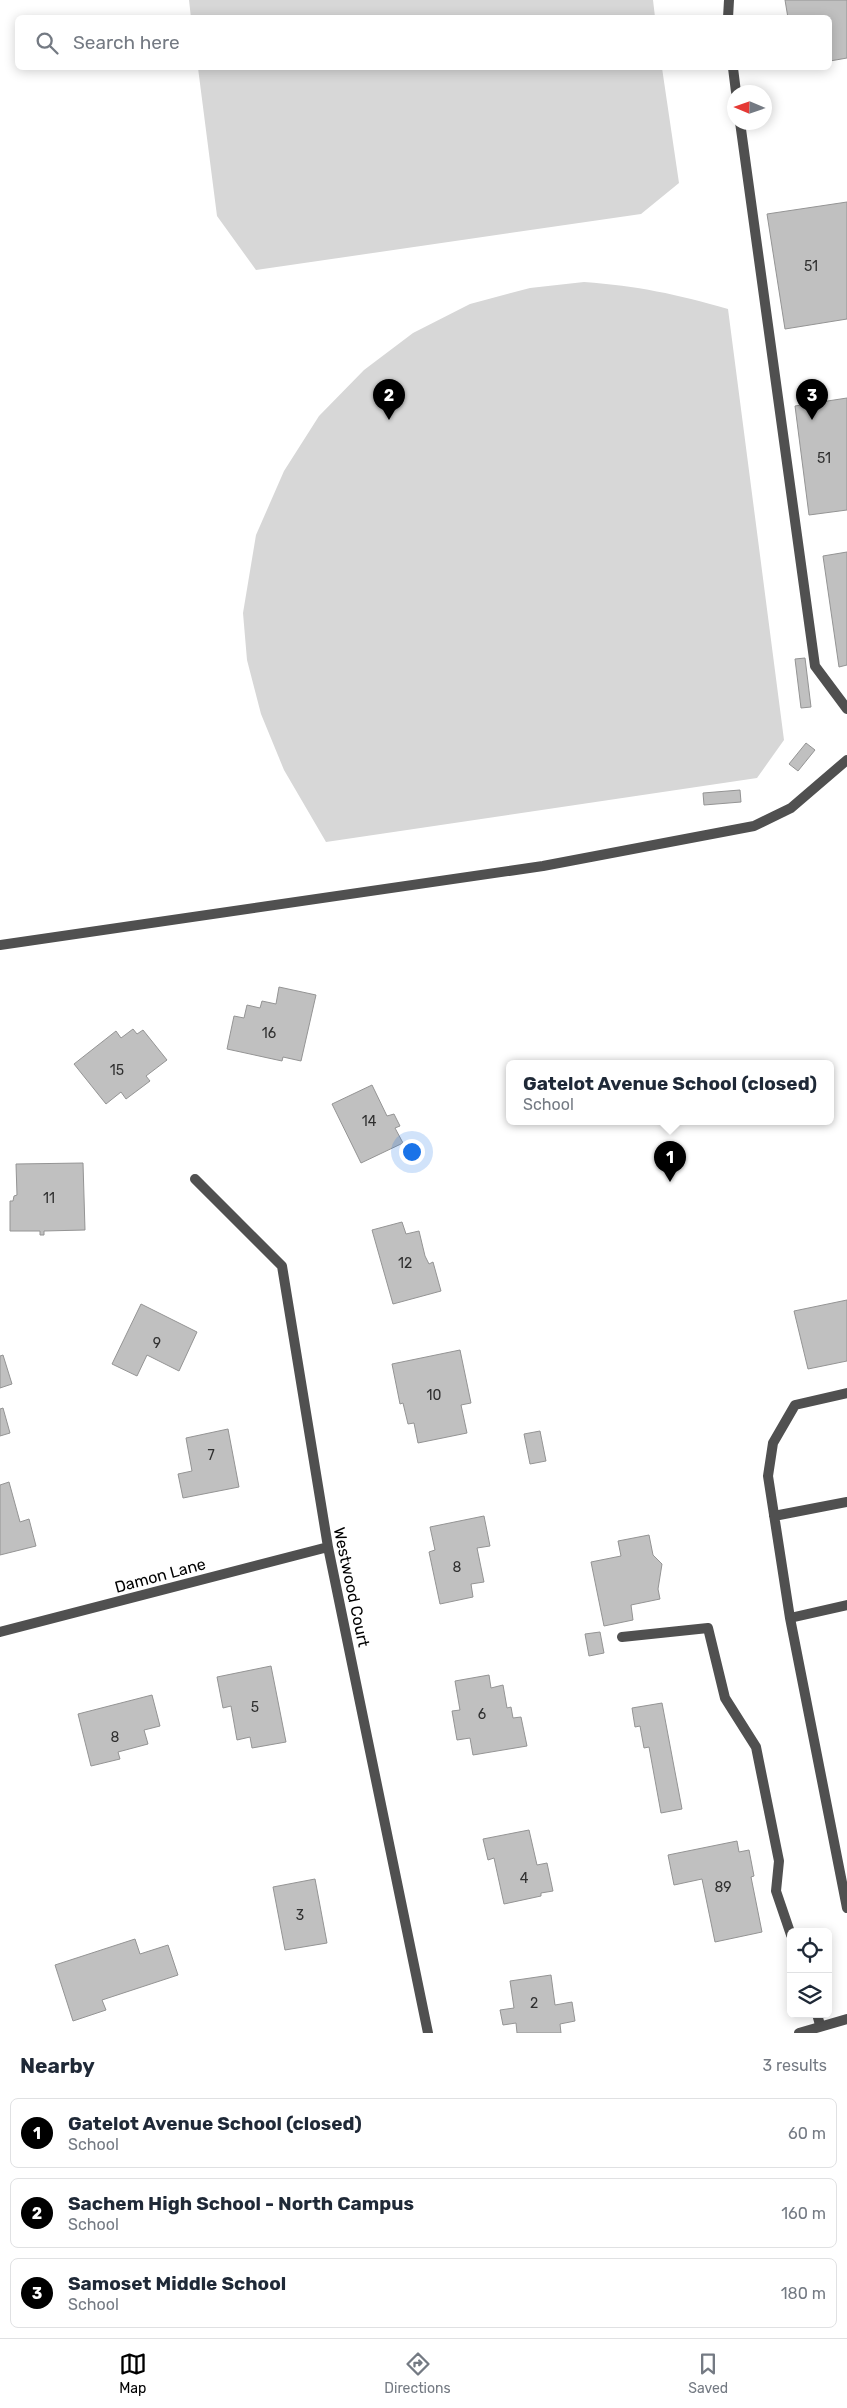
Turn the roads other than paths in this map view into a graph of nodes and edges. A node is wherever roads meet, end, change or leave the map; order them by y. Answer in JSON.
{"nodes":[{"id":1,"x":729,"y":0,"type":"edge"},
{"id":2,"x":728,"y":15,"type":"edge"},
{"id":3,"x":733,"y":70,"type":"edge"},
{"id":4,"x":735,"y":85,"type":"edge"},
{"id":5,"x":741,"y":130,"type":"edge"},
{"id":6,"x":847,"y":709,"type":"edge"},
{"id":7,"x":847,"y":760,"type":"edge"},
{"id":8,"x":0,"y":945,"type":"edge"},
{"id":9,"x":195,"y":1179,"type":"dead end"},
{"id":10,"x":847,"y":1393,"type":"edge"},
{"id":11,"x":847,"y":1502,"type":"edge"},
{"id":12,"x":774,"y":1516,"type":"junction"},
{"id":13,"x":328,"y":1547,"type":"junction"},
{"id":14,"x":847,"y":1605,"type":"edge"},
{"id":15,"x":790,"y":1618,"type":"junction"},
{"id":16,"x":0,"y":1632,"type":"edge"},
{"id":17,"x":622,"y":1637,"type":"dead end"},
{"id":18,"x":847,"y":1908,"type":"edge"},
{"id":19,"x":789,"y":1928,"type":"edge"},
{"id":20,"x":818,"y":2018,"type":"edge"},
{"id":21,"x":847,"y":2019,"type":"edge"},
{"id":22,"x":820,"y":2025,"type":"junction"},
{"id":23,"x":428,"y":2033,"type":"edge"},
{"id":24,"x":799,"y":2033,"type":"edge"}],
"edges":[{"from":1,"to":2,"type":"street"},
{"from":3,"to":4,"type":"street"},
{"from":5,"to":6,"type":"street"},
{"from":7,"to":8,"type":"street"},
{"from":9,"to":13,"type":"street","name":"Westwood Court"},
{"from":10,"to":12,"type":"street"},
{"from":11,"to":12,"type":"street"},
{"from":12,"to":15,"type":"street"},
{"from":13,"to":16,"type":"street","name":"Damon Lane"},
{"from":13,"to":23,"type":"street","name":"Westwood Court"},
{"from":14,"to":15,"type":"street"},
{"from":15,"to":18,"type":"street"},
{"from":17,"to":19,"type":"street"},
{"from":20,"to":22,"type":"street"},
{"from":21,"to":22,"type":"street"},
{"from":22,"to":24,"type":"street"}]}
